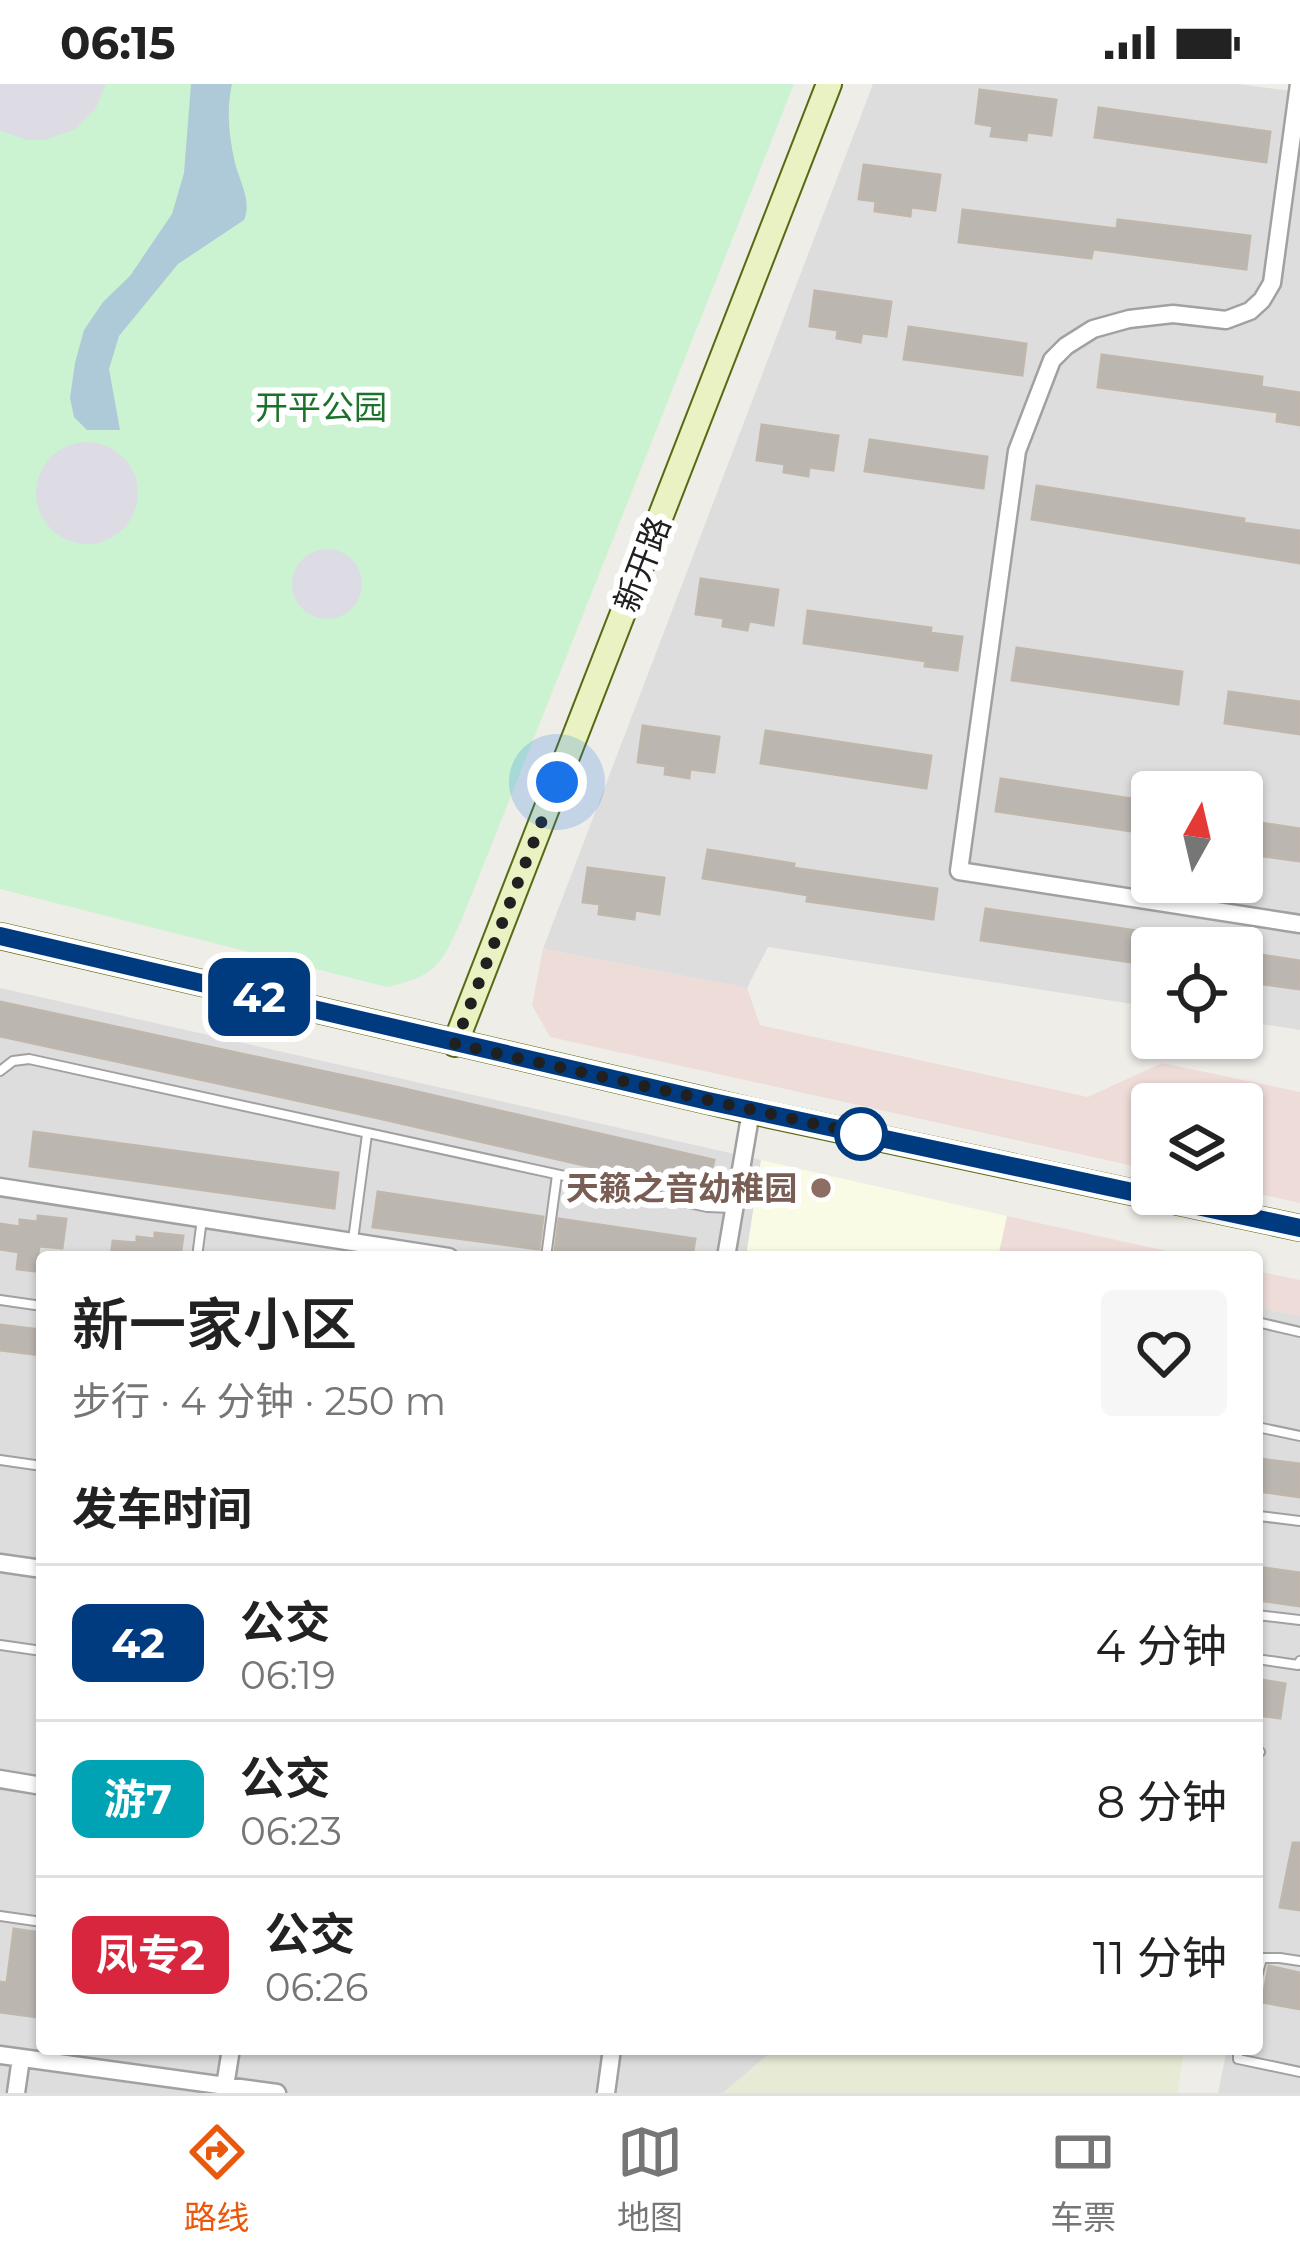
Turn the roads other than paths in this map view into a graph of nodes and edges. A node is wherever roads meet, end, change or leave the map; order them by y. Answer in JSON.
{"nodes":[{"id":1,"x":829,"y":84,"type":"edge"},
{"id":2,"x":1299,"y":84,"type":"edge"},
{"id":3,"x":1300,"y":924,"type":"edge"},
{"id":4,"x":0,"y":936,"type":"edge"},
{"id":5,"x":455,"y":1044,"type":"junction"},
{"id":6,"x":0,"y":1071,"type":"edge"},
{"id":7,"x":751,"y":1111,"type":"junction"},
{"id":8,"x":367,"y":1135,"type":"junction"},
{"id":9,"x":557,"y":1175,"type":"junction"},
{"id":10,"x":0,"y":1187,"type":"edge"},
{"id":11,"x":733,"y":1208,"type":"junction"},
{"id":12,"x":202,"y":1218,"type":"junction"},
{"id":13,"x":1300,"y":1228,"type":"edge"},
{"id":14,"x":351,"y":1249,"type":"edge"},
{"id":15,"x":197,"y":1251,"type":"edge"},
{"id":16,"x":547,"y":1251,"type":"edge"},
{"id":17,"x":727,"y":1251,"type":"edge"},
{"id":18,"x":0,"y":1300,"type":"edge"},
{"id":19,"x":36,"y":1305,"type":"edge"},
{"id":20,"x":1263,"y":1323,"type":"edge"},
{"id":21,"x":1300,"y":1332,"type":"edge"},
{"id":22,"x":1263,"y":1428,"type":"edge"},
{"id":23,"x":1300,"y":1436,"type":"edge"},
{"id":24,"x":0,"y":1460,"type":"edge"},
{"id":25,"x":36,"y":1465,"type":"edge"},
{"id":26,"x":1263,"y":1516,"type":"edge"},
{"id":27,"x":1300,"y":1521,"type":"edge"},
{"id":28,"x":0,"y":1563,"type":"edge"},
{"id":29,"x":36,"y":1568,"type":"edge"},
{"id":30,"x":1263,"y":1616,"type":"edge"},
{"id":31,"x":1300,"y":1620,"type":"edge"},
{"id":32,"x":0,"y":1645,"type":"edge"},
{"id":33,"x":36,"y":1650,"type":"edge"},
{"id":34,"x":1263,"y":1660,"type":"edge"},
{"id":35,"x":1300,"y":1660,"type":"edge"},
{"id":36,"x":0,"y":1779,"type":"edge"},
{"id":37,"x":36,"y":1785,"type":"edge"},
{"id":38,"x":0,"y":1916,"type":"edge"},
{"id":39,"x":36,"y":1921,"type":"edge"},
{"id":40,"x":1263,"y":1958,"type":"edge"},
{"id":41,"x":1300,"y":1961,"type":"edge"},
{"id":42,"x":0,"y":2055,"type":"edge"},
{"id":43,"x":230,"y":2055,"type":"edge"},
{"id":44,"x":611,"y":2055,"type":"edge"},
{"id":45,"x":1238,"y":2055,"type":"edge"},
{"id":46,"x":21,"y":2058,"type":"junction"},
{"id":47,"x":1300,"y":2072,"type":"edge"},
{"id":48,"x":225,"y":2086,"type":"junction"},
{"id":49,"x":16,"y":2093,"type":"edge"},
{"id":50,"x":277,"y":2093,"type":"edge"},
{"id":51,"x":607,"y":2093,"type":"edge"}],
"edges":[{"from":1,"to":5,"type":"main road","name":"新开路"},
{"from":2,"to":3,"type":"street"},
{"from":4,"to":5,"type":"main road"},
{"from":5,"to":7,"type":"main road"},
{"from":6,"to":8,"type":"lane"},
{"from":7,"to":11,"type":"street"},
{"from":7,"to":13,"type":"main road"},
{"from":8,"to":9,"type":"lane"},
{"from":8,"to":14,"type":"lane"},
{"from":9,"to":11,"type":"lane"},
{"from":9,"to":16,"type":"lane"},
{"from":10,"to":12,"type":"street"},
{"from":11,"to":17,"type":"street"},
{"from":12,"to":14,"type":"street"},
{"from":12,"to":15,"type":"lane"},
{"from":18,"to":19,"type":"lane"},
{"from":20,"to":21,"type":"lane"},
{"from":22,"to":23,"type":"lane"},
{"from":24,"to":25,"type":"lane"},
{"from":26,"to":27,"type":"lane"},
{"from":28,"to":29,"type":"street"},
{"from":30,"to":31,"type":"lane"},
{"from":32,"to":33,"type":"lane"},
{"from":34,"to":35,"type":"lane"},
{"from":36,"to":37,"type":"street"},
{"from":38,"to":39,"type":"lane"},
{"from":40,"to":41,"type":"lane"},
{"from":42,"to":46,"type":"street"},
{"from":43,"to":48,"type":"street"},
{"from":44,"to":51,"type":"street"},
{"from":45,"to":47,"type":"lane"},
{"from":46,"to":48,"type":"street"},
{"from":46,"to":49,"type":"street"},
{"from":48,"to":50,"type":"street"}]}
